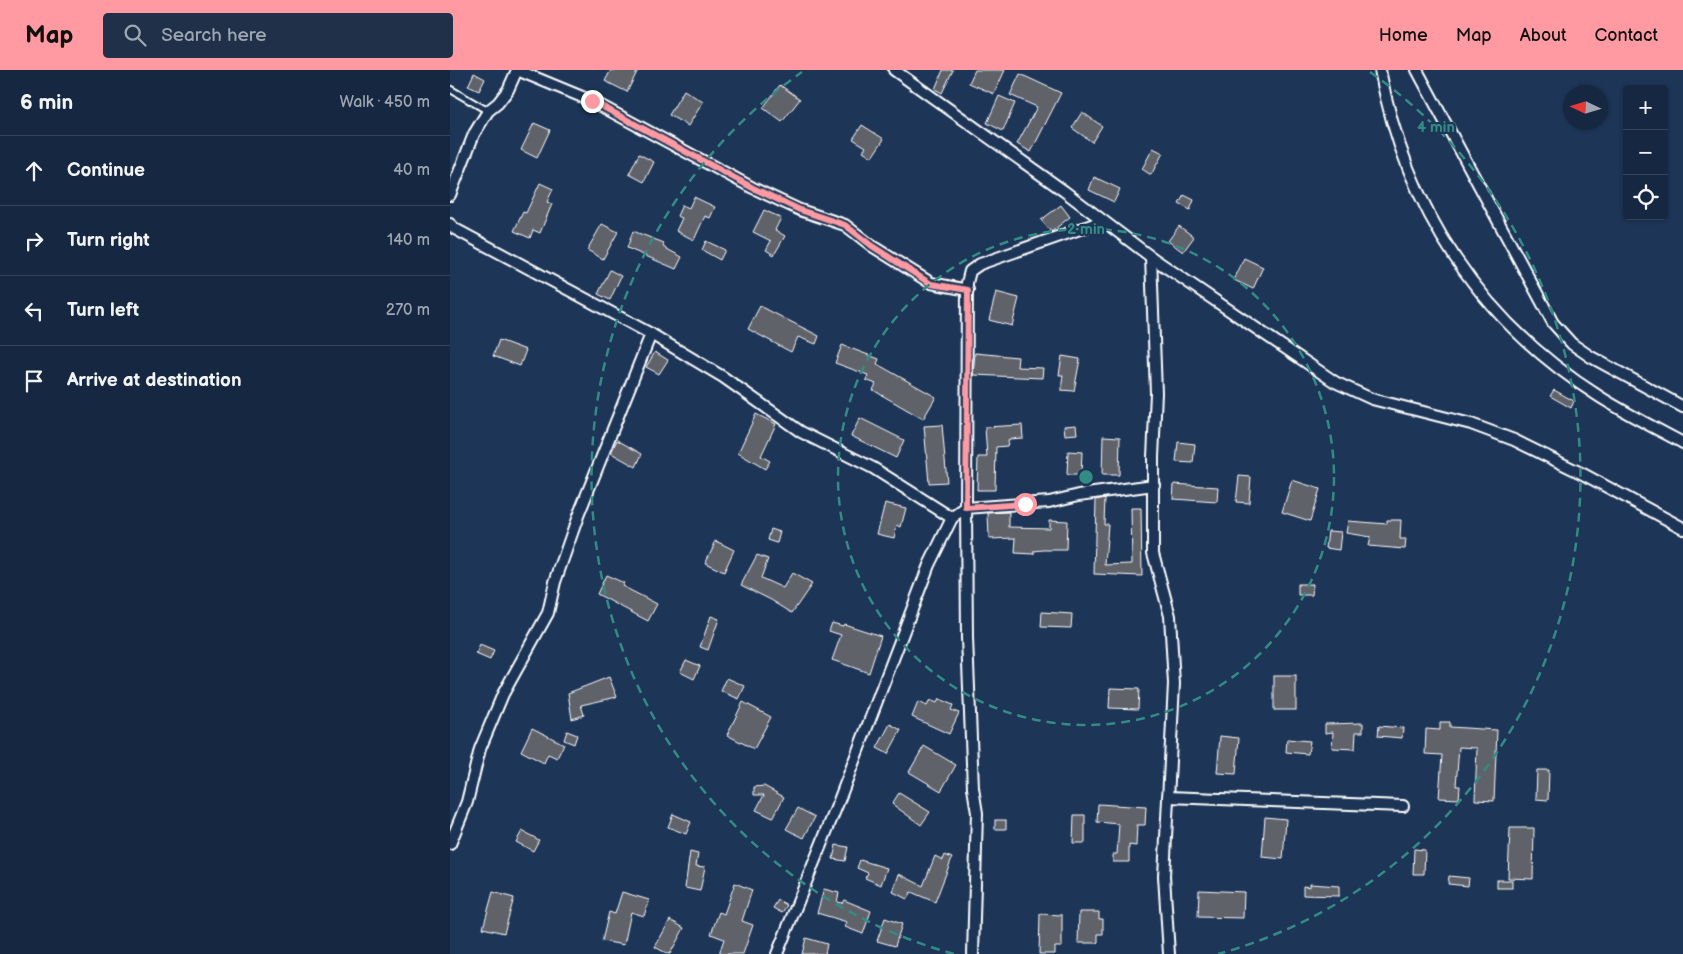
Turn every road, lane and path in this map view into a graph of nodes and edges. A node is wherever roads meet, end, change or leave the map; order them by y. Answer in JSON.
{"nodes":[{"id":1,"x":517,"y":70,"type":"edge"},
{"id":2,"x":894,"y":70,"type":"edge"},
{"id":3,"x":1380,"y":70,"type":"edge"},
{"id":4,"x":1417,"y":70,"type":"edge"},
{"id":5,"x":450,"y":89,"type":"edge"},
{"id":6,"x":488,"y":111,"type":"junction"},
{"id":7,"x":450,"y":195,"type":"edge"},
{"id":8,"x":1103,"y":221,"type":"junction"},
{"id":9,"x":450,"y":224,"type":"edge"},
{"id":10,"x":1151,"y":257,"type":"junction"},
{"id":11,"x":968,"y":290,"type":"junction"},
{"id":12,"x":651,"y":334,"type":"junction"},
{"id":13,"x":1683,"y":407,"type":"edge"},
{"id":14,"x":1683,"y":444,"type":"edge"},
{"id":15,"x":1154,"y":485,"type":"junction"},
{"id":16,"x":966,"y":508,"type":"junction"},
{"id":17,"x":952,"y":518,"type":"junction"},
{"id":18,"x":1683,"y":528,"type":"edge"},
{"id":19,"x":1168,"y":797,"type":"junction"},
{"id":20,"x":1403,"y":806,"type":"dead end"},
{"id":21,"x":450,"y":844,"type":"edge"},
{"id":22,"x":777,"y":954,"type":"edge"},
{"id":23,"x":973,"y":954,"type":"edge"},
{"id":24,"x":1169,"y":954,"type":"edge"}],
"edges":[{"from":1,"to":6,"type":"street"},
{"from":1,"to":11,"type":"street"},
{"from":2,"to":8,"type":"street"},
{"from":3,"to":14,"type":"street"},
{"from":4,"to":13,"type":"street"},
{"from":5,"to":6,"type":"lane"},
{"from":6,"to":7,"type":"street"},
{"from":8,"to":10,"type":"street"},
{"from":8,"to":11,"type":"street"},
{"from":9,"to":12,"type":"street"},
{"from":10,"to":15,"type":"street"},
{"from":10,"to":18,"type":"street"},
{"from":11,"to":16,"type":"street"},
{"from":12,"to":17,"type":"street"},
{"from":12,"to":21,"type":"street"},
{"from":15,"to":16,"type":"street"},
{"from":15,"to":19,"type":"street"},
{"from":16,"to":17,"type":"street"},
{"from":16,"to":23,"type":"street"},
{"from":17,"to":22,"type":"street"},
{"from":19,"to":20,"type":"street"},
{"from":19,"to":24,"type":"street"}]}
